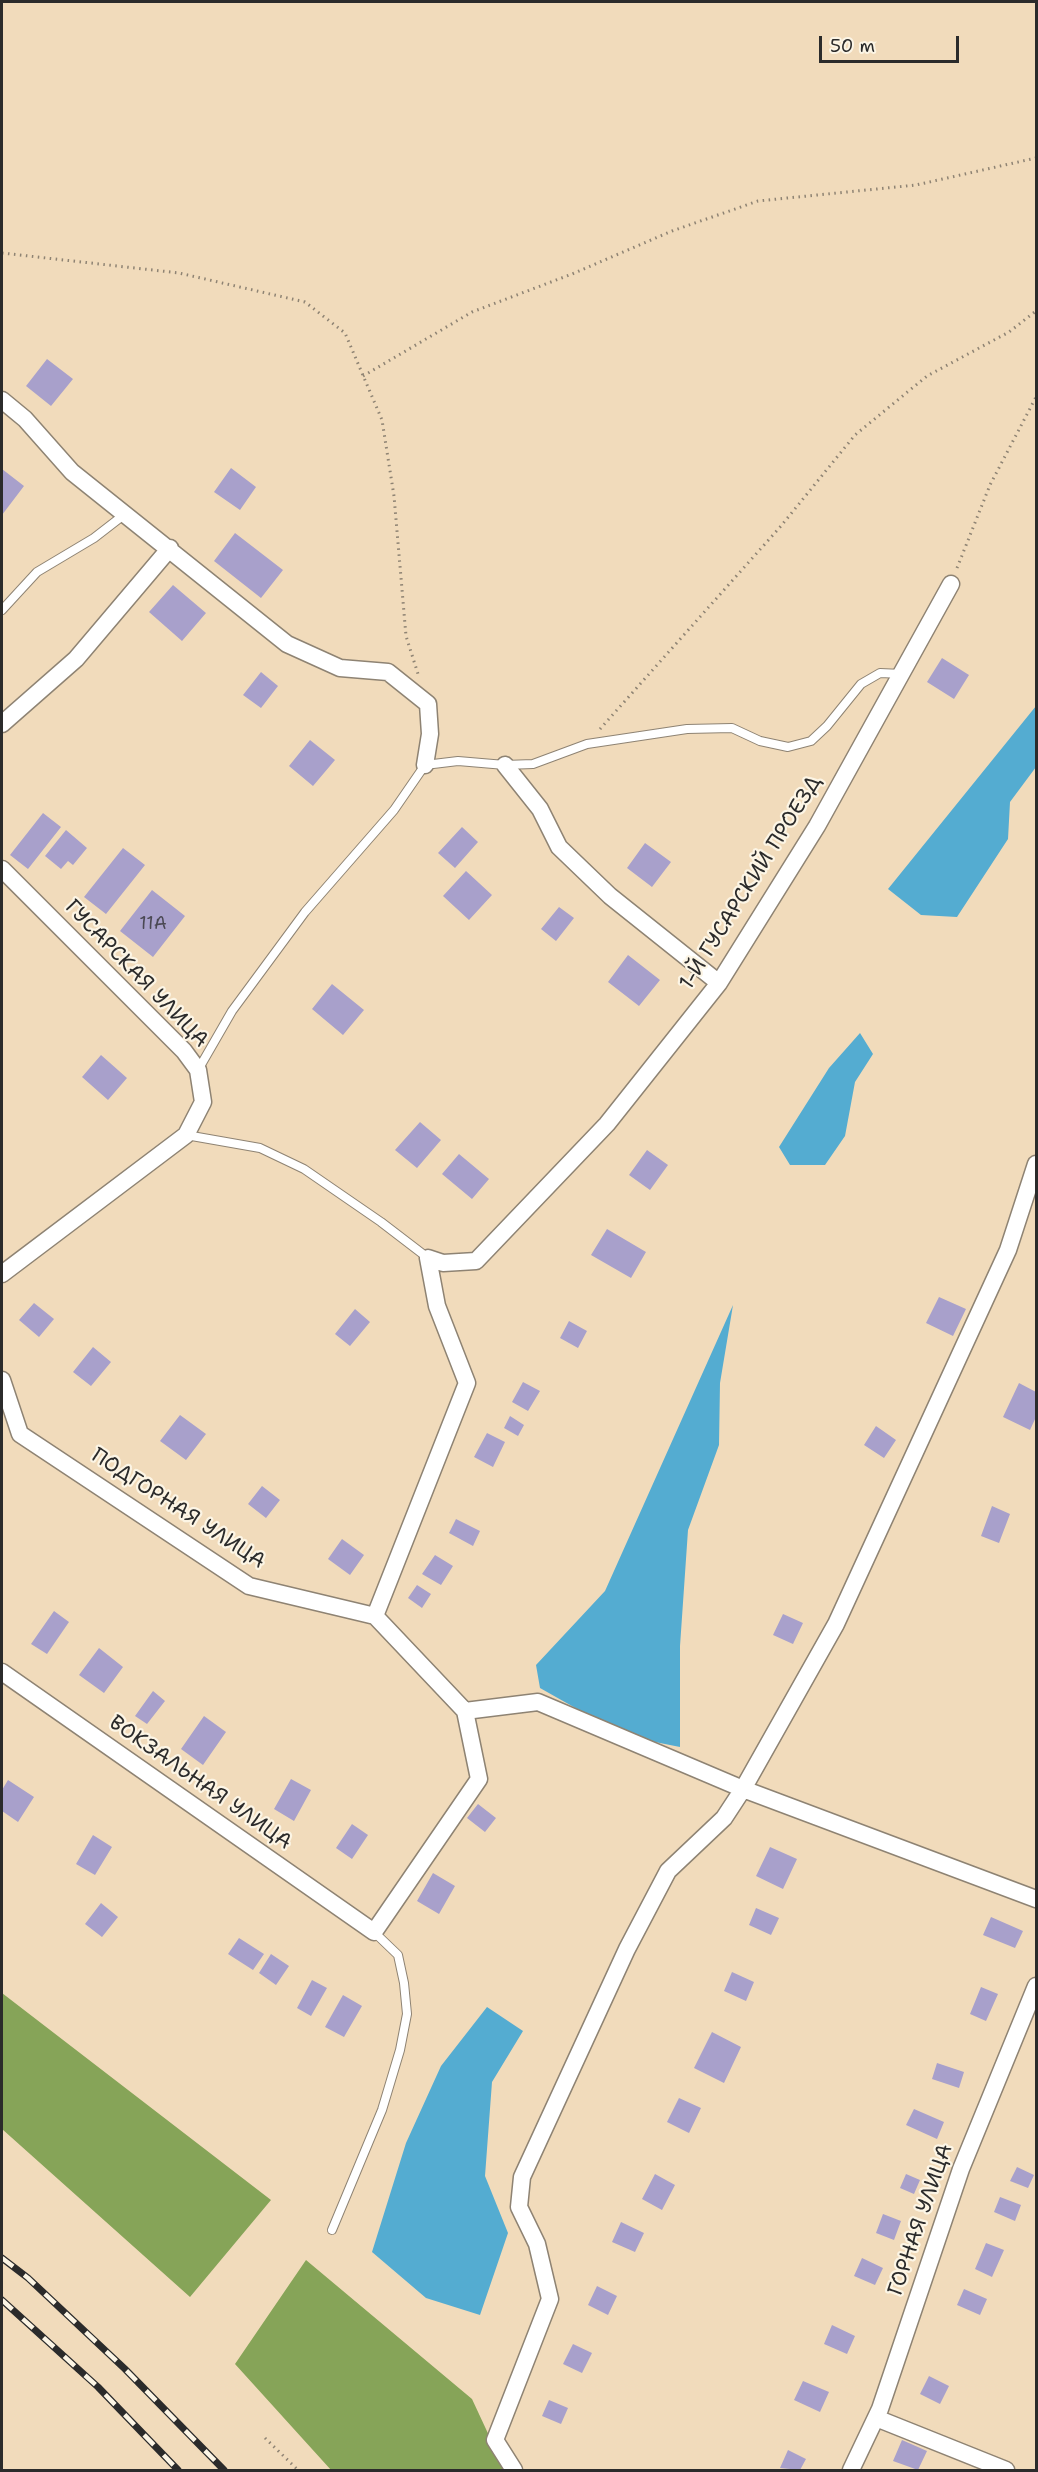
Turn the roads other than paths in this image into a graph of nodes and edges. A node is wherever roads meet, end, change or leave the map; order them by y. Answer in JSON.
{"nodes":[{"id":1,"x":2,"y":400,"type":"edge"},
{"id":2,"x":125,"y":513,"type":"junction"},
{"id":3,"x":170,"y":548,"type":"junction"},
{"id":4,"x":951,"y":584,"type":"road end"},
{"id":5,"x":2,"y":610,"type":"edge"},
{"id":6,"x":902,"y":674,"type":"junction"},
{"id":7,"x":2,"y":724,"type":"edge"},
{"id":8,"x":425,"y":765,"type":"junction"},
{"id":9,"x":504,"y":765,"type":"junction"},
{"id":10,"x":2,"y":869,"type":"edge"},
{"id":11,"x":719,"y":983,"type":"junction"},
{"id":12,"x":198,"y":1070,"type":"junction"},
{"id":13,"x":186,"y":1135,"type":"junction"},
{"id":14,"x":1036,"y":1164,"type":"edge"},
{"id":15,"x":428,"y":1258,"type":"junction"},
{"id":16,"x":2,"y":1274,"type":"edge"},
{"id":17,"x":2,"y":1380,"type":"edge"},
{"id":18,"x":375,"y":1616,"type":"junction"},
{"id":19,"x":2,"y":1672,"type":"edge"},
{"id":20,"x":465,"y":1710,"type":"junction"},
{"id":21,"x":743,"y":1789,"type":"junction"},
{"id":22,"x":1036,"y":1899,"type":"edge"},
{"id":23,"x":374,"y":1932,"type":"junction"},
{"id":24,"x":1036,"y":1986,"type":"edge"},
{"id":25,"x":332,"y":2230,"type":"dead end"},
{"id":26,"x":876,"y":2418,"type":"junction"},
{"id":27,"x":514,"y":2470,"type":"edge"},
{"id":28,"x":851,"y":2470,"type":"edge"},
{"id":29,"x":1006,"y":2470,"type":"edge"}],
"edges":[{"from":1,"to":2,"type":"street"},
{"from":2,"to":3,"type":"street"},
{"from":2,"to":5,"type":"lane"},
{"from":3,"to":7,"type":"street"},
{"from":3,"to":8,"type":"street"},
{"from":4,"to":6,"type":"street","name":"1-Й ГУСАРСКИЙ ПРОЕЗД"},
{"from":6,"to":9,"type":"lane"},
{"from":6,"to":11,"type":"street","name":"1-Й ГУСАРСКИЙ ПРОЕЗД"},
{"from":8,"to":9,"type":"lane"},
{"from":8,"to":12,"type":"lane"},
{"from":9,"to":11,"type":"street"},
{"from":10,"to":12,"type":"street","name":"ГУСАРСКАЯ УЛИЦА"},
{"from":11,"to":15,"type":"street","name":"1-Й ГУСАРСКИЙ ПРОЕЗД"},
{"from":12,"to":13,"type":"street","name":"ГУСАРСКАЯ УЛИЦА"},
{"from":13,"to":15,"type":"lane"},
{"from":13,"to":16,"type":"street"},
{"from":14,"to":21,"type":"street"},
{"from":15,"to":18,"type":"street"},
{"from":17,"to":18,"type":"street","name":"ПОДГОРНАЯ УЛИЦА"},
{"from":18,"to":20,"type":"street"},
{"from":19,"to":23,"type":"street","name":"ВОКЗАЛЬНАЯ УЛИЦА"},
{"from":20,"to":21,"type":"street"},
{"from":20,"to":23,"type":"street"},
{"from":21,"to":22,"type":"street"},
{"from":21,"to":27,"type":"street"},
{"from":23,"to":25,"type":"lane"},
{"from":24,"to":26,"type":"street","name":"ГОРНАЯ УЛИЦА"},
{"from":26,"to":28,"type":"street","name":"ГОРНАЯ УЛИЦА"},
{"from":26,"to":29,"type":"street"}]}
